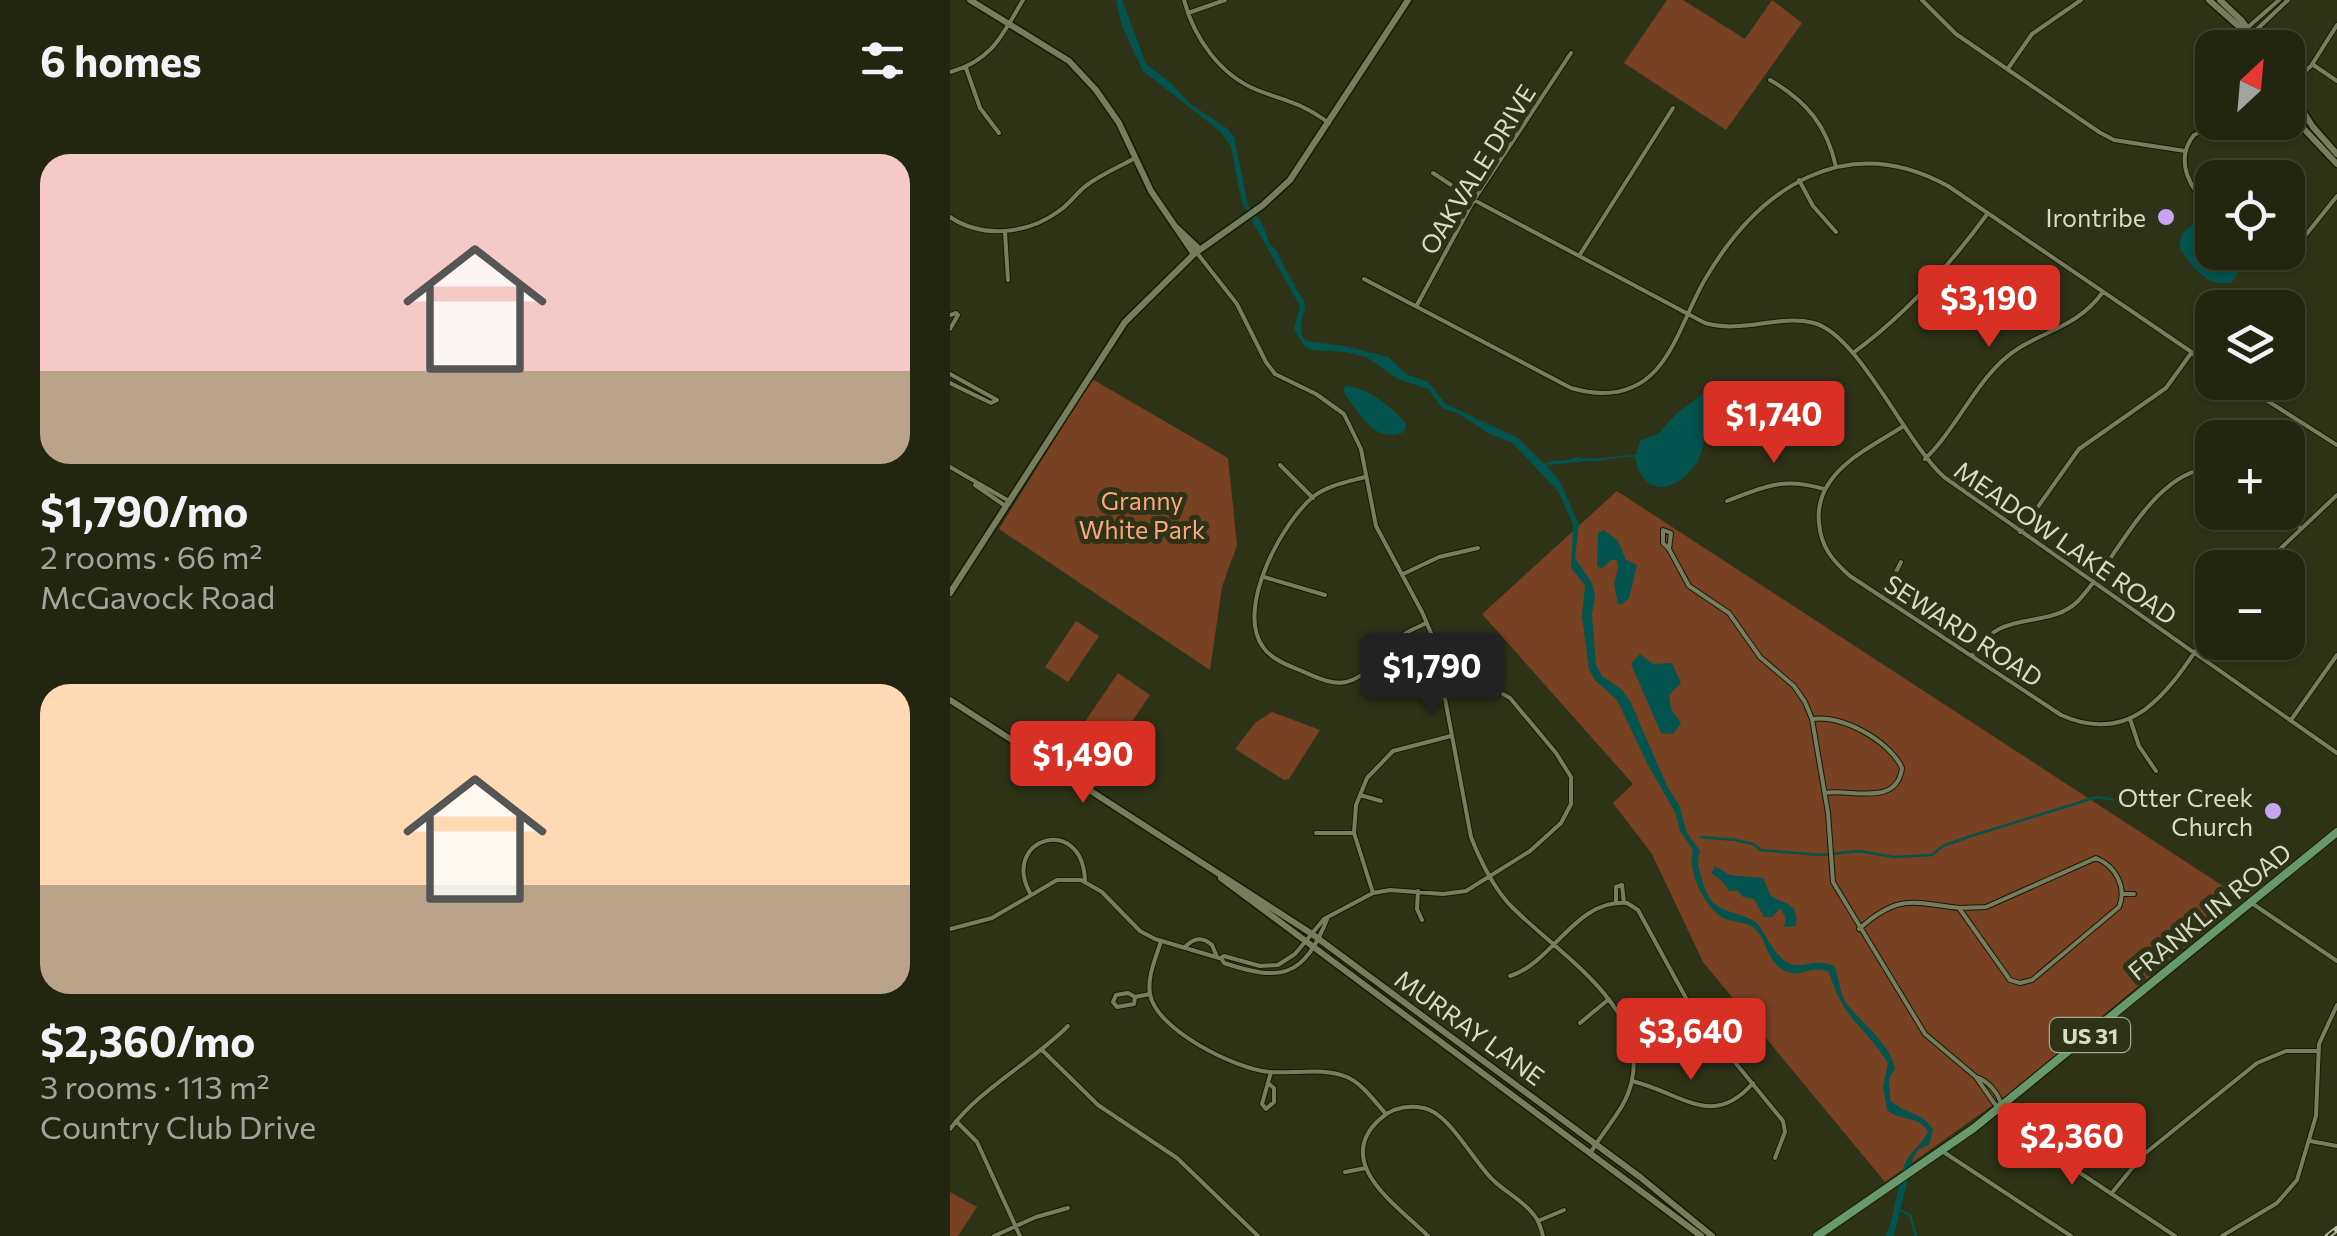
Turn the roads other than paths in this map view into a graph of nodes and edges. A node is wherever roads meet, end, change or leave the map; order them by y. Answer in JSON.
{"nodes":[{"id":1,"x":970,"y":0,"type":"edge"},
{"id":2,"x":1023,"y":0,"type":"edge"},
{"id":3,"x":1184,"y":0,"type":"edge"},
{"id":4,"x":1225,"y":0,"type":"edge"},
{"id":5,"x":1408,"y":0,"type":"edge"},
{"id":6,"x":1922,"y":0,"type":"edge"},
{"id":7,"x":2081,"y":0,"type":"edge"},
{"id":8,"x":2209,"y":0,"type":"edge"},
{"id":9,"x":2220,"y":0,"type":"edge"},
{"id":10,"x":2278,"y":0,"type":"edge"},
{"id":11,"x":2288,"y":0,"type":"edge"},
{"id":12,"x":1188,"y":13,"type":"junction"},
{"id":13,"x":1009,"y":23,"type":"junction"},
{"id":14,"x":2337,"y":25,"type":"edge"},
{"id":15,"x":2244,"y":30,"type":"edge"},
{"id":16,"x":2245,"y":30,"type":"edge"},
{"id":17,"x":2251,"y":30,"type":"edge"},
{"id":18,"x":2252,"y":30,"type":"edge"},
{"id":19,"x":1571,"y":53,"type":"dead end"},
{"id":20,"x":2312,"y":64,"type":"junction"},
{"id":21,"x":966,"y":68,"type":"junction"},
{"id":22,"x":2008,"y":69,"type":"junction"},
{"id":23,"x":2305,"y":71,"type":"edge"},
{"id":24,"x":950,"y":72,"type":"edge"},
{"id":25,"x":1770,"y":80,"type":"dead end"},
{"id":26,"x":2337,"y":81,"type":"edge"},
{"id":27,"x":1672,"y":108,"type":"dead end"},
{"id":28,"x":2305,"y":115,"type":"edge"},
{"id":29,"x":1329,"y":123,"type":"junction"},
{"id":30,"x":2305,"y":130,"type":"edge"},
{"id":31,"x":1000,"y":133,"type":"dead end"},
{"id":32,"x":2195,"y":135,"type":"edge"},
{"id":33,"x":2185,"y":152,"type":"junction"},
{"id":34,"x":2337,"y":154,"type":"edge"},
{"id":35,"x":1135,"y":158,"type":"junction"},
{"id":36,"x":2337,"y":164,"type":"edge"},
{"id":37,"x":1836,"y":168,"type":"junction"},
{"id":38,"x":1434,"y":173,"type":"dead end"},
{"id":39,"x":1798,"y":180,"type":"junction"},
{"id":40,"x":2195,"y":190,"type":"edge"},
{"id":41,"x":2337,"y":196,"type":"edge"},
{"id":42,"x":1474,"y":200,"type":"junction"},
{"id":43,"x":1988,"y":213,"type":"junction"},
{"id":44,"x":950,"y":216,"type":"edge"},
{"id":45,"x":1004,"y":232,"type":"junction"},
{"id":46,"x":1836,"y":232,"type":"dead end"},
{"id":47,"x":2305,"y":236,"type":"edge"},
{"id":48,"x":1196,"y":251,"type":"junction"},
{"id":49,"x":1578,"y":257,"type":"junction"},
{"id":50,"x":1364,"y":278,"type":"dead end"},
{"id":51,"x":1008,"y":280,"type":"dead end"},
{"id":52,"x":2103,"y":292,"type":"junction"},
{"id":53,"x":1417,"y":306,"type":"junction"},
{"id":54,"x":1687,"y":314,"type":"junction"},
{"id":55,"x":950,"y":315,"type":"edge"},
{"id":56,"x":950,"y":329,"type":"edge"},
{"id":57,"x":2192,"y":352,"type":"junction"},
{"id":58,"x":1852,"y":353,"type":"junction"},
{"id":59,"x":2195,"y":354,"type":"edge"},
{"id":60,"x":950,"y":374,"type":"edge"},
{"id":61,"x":950,"y":383,"type":"edge"},
{"id":62,"x":2266,"y":400,"type":"edge"},
{"id":63,"x":1902,"y":427,"type":"junction"},
{"id":64,"x":2337,"y":446,"type":"edge"},
{"id":65,"x":1925,"y":458,"type":"junction"},
{"id":66,"x":1280,"y":466,"type":"dead end"},
{"id":67,"x":950,"y":467,"type":"edge"},
{"id":68,"x":2195,"y":471,"type":"edge"},
{"id":69,"x":1364,"y":477,"type":"junction"},
{"id":70,"x":972,"y":481,"type":"junction"},
{"id":71,"x":1019,"y":485,"type":"junction"},
{"id":72,"x":992,"y":489,"type":"junction"},
{"id":73,"x":1824,"y":489,"type":"junction"},
{"id":74,"x":2337,"y":495,"type":"edge"},
{"id":75,"x":1313,"y":498,"type":"junction"},
{"id":76,"x":1727,"y":502,"type":"dead end"},
{"id":77,"x":1007,"y":504,"type":"junction"},
{"id":78,"x":2305,"y":526,"type":"edge"},
{"id":79,"x":2301,"y":530,"type":"edge"},
{"id":80,"x":2020,"y":532,"type":"junction"},
{"id":81,"x":1478,"y":548,"type":"dead end"},
{"id":82,"x":1669,"y":549,"type":"dead end"},
{"id":83,"x":2279,"y":550,"type":"edge"},
{"id":84,"x":1901,"y":562,"type":"dead end"},
{"id":85,"x":1402,"y":574,"type":"junction"},
{"id":86,"x":1264,"y":577,"type":"junction"},
{"id":87,"x":2093,"y":582,"type":"junction"},
{"id":88,"x":950,"y":593,"type":"edge"},
{"id":89,"x":1325,"y":595,"type":"dead end"},
{"id":90,"x":1883,"y":598,"type":"junction"},
{"id":91,"x":1426,"y":624,"type":"junction"},
{"id":92,"x":2194,"y":654,"type":"junction"},
{"id":93,"x":2337,"y":655,"type":"edge"},
{"id":94,"x":1972,"y":656,"type":"junction"},
{"id":95,"x":1444,"y":686,"type":"junction"},
{"id":96,"x":950,"y":700,"type":"edge"},
{"id":97,"x":1812,"y":719,"type":"junction"},
{"id":98,"x":2130,"y":720,"type":"junction"},
{"id":99,"x":2291,"y":720,"type":"junction"},
{"id":100,"x":1452,"y":736,"type":"junction"},
{"id":101,"x":2337,"y":752,"type":"edge"},
{"id":102,"x":1902,"y":771,"type":"junction"},
{"id":103,"x":2156,"y":771,"type":"dead end"},
{"id":104,"x":1914,"y":772,"type":"dead end"},
{"id":105,"x":1825,"y":793,"type":"junction"},
{"id":106,"x":1360,"y":795,"type":"junction"},
{"id":107,"x":1381,"y":802,"type":"dead end"},
{"id":108,"x":2337,"y":832,"type":"edge"},
{"id":109,"x":1316,"y":833,"type":"dead end"},
{"id":110,"x":1354,"y":833,"type":"junction"},
{"id":111,"x":1198,"y":860,"type":"junction"},
{"id":112,"x":1491,"y":877,"type":"junction"},
{"id":113,"x":1084,"y":882,"type":"junction"},
{"id":114,"x":1418,"y":891,"type":"junction"},
{"id":115,"x":1373,"y":893,"type":"junction"},
{"id":116,"x":1030,"y":894,"type":"junction"},
{"id":117,"x":2123,"y":894,"type":"junction"},
{"id":118,"x":2134,"y":894,"type":"dead end"},
{"id":119,"x":1616,"y":902,"type":"junction"},
{"id":120,"x":1624,"y":902,"type":"junction"},
{"id":121,"x":2250,"y":902,"type":"junction"},
{"id":122,"x":1959,"y":908,"type":"junction"},
{"id":123,"x":1422,"y":920,"type":"dead end"},
{"id":124,"x":1860,"y":929,"type":"junction"},
{"id":125,"x":950,"y":930,"type":"edge"},
{"id":126,"x":1314,"y":936,"type":"junction"},
{"id":127,"x":1161,"y":941,"type":"junction"},
{"id":128,"x":1554,"y":945,"type":"junction"},
{"id":129,"x":1307,"y":946,"type":"junction"},
{"id":130,"x":1184,"y":948,"type":"junction"},
{"id":131,"x":1219,"y":958,"type":"junction"},
{"id":132,"x":2337,"y":962,"type":"edge"},
{"id":133,"x":1510,"y":976,"type":"dead end"},
{"id":134,"x":1150,"y":994,"type":"junction"},
{"id":135,"x":1135,"y":997,"type":"dead end"},
{"id":136,"x":1608,"y":999,"type":"junction"},
{"id":137,"x":2337,"y":1005,"type":"edge"},
{"id":138,"x":1580,"y":1023,"type":"dead end"},
{"id":139,"x":1068,"y":1026,"type":"dead end"},
{"id":140,"x":1044,"y":1051,"type":"junction"},
{"id":141,"x":2317,"y":1051,"type":"junction"},
{"id":142,"x":1270,"y":1072,"type":"junction"},
{"id":143,"x":1632,"y":1081,"type":"junction"},
{"id":144,"x":1753,"y":1083,"type":"junction"},
{"id":145,"x":1269,"y":1084,"type":"dead end"},
{"id":146,"x":2001,"y":1106,"type":"junction"},
{"id":147,"x":1386,"y":1114,"type":"junction"},
{"id":148,"x":956,"y":1121,"type":"junction"},
{"id":149,"x":950,"y":1129,"type":"edge"},
{"id":150,"x":2310,"y":1141,"type":"junction"},
{"id":151,"x":1596,"y":1144,"type":"junction"},
{"id":152,"x":2337,"y":1146,"type":"edge"},
{"id":153,"x":1942,"y":1151,"type":"junction"},
{"id":154,"x":1590,"y":1154,"type":"junction"},
{"id":155,"x":1775,"y":1158,"type":"dead end"},
{"id":156,"x":1366,"y":1168,"type":"junction"},
{"id":157,"x":1346,"y":1172,"type":"dead end"},
{"id":158,"x":2111,"y":1194,"type":"junction"},
{"id":159,"x":1068,"y":1208,"type":"dead end"},
{"id":160,"x":1564,"y":1210,"type":"dead end"},
{"id":161,"x":1538,"y":1221,"type":"junction"},
{"id":162,"x":1016,"y":1227,"type":"junction"},
{"id":163,"x":994,"y":1236,"type":"edge"},
{"id":164,"x":1020,"y":1236,"type":"edge"},
{"id":165,"x":1258,"y":1236,"type":"edge"},
{"id":166,"x":1428,"y":1236,"type":"edge"},
{"id":167,"x":1543,"y":1236,"type":"edge"},
{"id":168,"x":1701,"y":1236,"type":"edge"},
{"id":169,"x":1712,"y":1236,"type":"edge"},
{"id":170,"x":1817,"y":1236,"type":"edge"},
{"id":171,"x":2071,"y":1236,"type":"edge"},
{"id":172,"x":2175,"y":1236,"type":"edge"},
{"id":173,"x":2222,"y":1236,"type":"edge"}],
"edges":[{"from":1,"to":13,"type":"main road"},
{"from":2,"to":13,"type":"street"},
{"from":3,"to":12,"type":"street"},
{"from":4,"to":12,"type":"street"},
{"from":5,"to":29,"type":"main road"},
{"from":6,"to":22,"type":"street"},
{"from":7,"to":22,"type":"street"},
{"from":8,"to":15,"type":"main road"},
{"from":9,"to":16,"type":"main road"},
{"from":10,"to":17,"type":"street"},
{"from":11,"to":18,"type":"street"},
{"from":12,"to":29,"type":"street"},
{"from":13,"to":21,"type":"street"},
{"from":13,"to":35,"type":"main road"},
{"from":14,"to":20,"type":"street"},
{"from":19,"to":42,"type":"street","name":"OAKVALE DRIVE"},
{"from":20,"to":23,"type":"street"},
{"from":20,"to":26,"type":"street"},
{"from":21,"to":24,"type":"street"},
{"from":21,"to":31,"type":"street"},
{"from":22,"to":33,"type":"street"},
{"from":25,"to":37,"type":"street"},
{"from":27,"to":49,"type":"street"},
{"from":28,"to":34,"type":"main road"},
{"from":29,"to":48,"type":"main road"},
{"from":30,"to":36,"type":"main road"},
{"from":32,"to":33,"type":"street"},
{"from":33,"to":40,"type":"street"},
{"from":35,"to":45,"type":"street"},
{"from":35,"to":48,"type":"main road"},
{"from":37,"to":39,"type":"street"},
{"from":37,"to":43,"type":"street"},
{"from":38,"to":42,"type":"street","name":"MEADOW LAKE ROAD"},
{"from":39,"to":46,"type":"street"},
{"from":39,"to":54,"type":"street"},
{"from":41,"to":47,"type":"street"},
{"from":42,"to":49,"type":"street","name":"MEADOW LAKE ROAD"},
{"from":42,"to":53,"type":"street","name":"OAKVALE DRIVE"},
{"from":43,"to":52,"type":"street"},
{"from":43,"to":58,"type":"street"},
{"from":44,"to":45,"type":"street"},
{"from":45,"to":51,"type":"street"},
{"from":48,"to":69,"type":"street"},
{"from":48,"to":71,"type":"main road"},
{"from":49,"to":54,"type":"street","name":"MEADOW LAKE ROAD"},
{"from":50,"to":53,"type":"street"},
{"from":52,"to":57,"type":"street"},
{"from":52,"to":65,"type":"street"},
{"from":53,"to":54,"type":"street"},
{"from":54,"to":58,"type":"street","name":"MEADOW LAKE ROAD"},
{"from":55,"to":56,"type":"street"},
{"from":57,"to":59,"type":"street"},
{"from":57,"to":80,"type":"street"},
{"from":58,"to":63,"type":"street","name":"MEADOW LAKE ROAD"},
{"from":60,"to":61,"type":"street"},
{"from":62,"to":64,"type":"street"},
{"from":63,"to":65,"type":"street","name":"MEADOW LAKE ROAD"},
{"from":63,"to":73,"type":"street"},
{"from":65,"to":80,"type":"street","name":"MEADOW LAKE ROAD"},
{"from":66,"to":75,"type":"street"},
{"from":67,"to":70,"type":"street"},
{"from":68,"to":87,"type":"street"},
{"from":69,"to":75,"type":"street"},
{"from":69,"to":85,"type":"street"},
{"from":70,"to":72,"type":"street"},
{"from":70,"to":77,"type":"street"},
{"from":71,"to":72,"type":"street"},
{"from":71,"to":77,"type":"main road"},
{"from":72,"to":77,"type":"street"},
{"from":73,"to":76,"type":"street"},
{"from":73,"to":90,"type":"street","name":"SEWARD ROAD"},
{"from":74,"to":78,"type":"street"},
{"from":75,"to":86,"type":"street"},
{"from":77,"to":88,"type":"main road"},
{"from":79,"to":83,"type":"street"},
{"from":80,"to":87,"type":"street","name":"MEADOW LAKE ROAD"},
{"from":81,"to":85,"type":"street"},
{"from":82,"to":97,"type":"street"},
{"from":84,"to":90,"type":"street"},
{"from":85,"to":91,"type":"street"},
{"from":86,"to":89,"type":"street"},
{"from":86,"to":91,"type":"street"},
{"from":87,"to":92,"type":"street","name":"MEADOW LAKE ROAD"},
{"from":87,"to":94,"type":"street"},
{"from":90,"to":94,"type":"street","name":"SEWARD ROAD"},
{"from":91,"to":95,"type":"street"},
{"from":92,"to":98,"type":"street"},
{"from":92,"to":99,"type":"street","name":"MEADOW LAKE ROAD"},
{"from":93,"to":99,"type":"street"},
{"from":94,"to":98,"type":"street","name":"SEWARD ROAD"},
{"from":95,"to":100,"type":"street"},
{"from":95,"to":112,"type":"street"},
{"from":96,"to":111,"type":"main road","name":"MURRAY LANE"},
{"from":97,"to":102,"type":"street"},
{"from":97,"to":105,"type":"street"},
{"from":98,"to":103,"type":"street"},
{"from":99,"to":101,"type":"street","name":"MEADOW LAKE ROAD"},
{"from":100,"to":106,"type":"street"},
{"from":100,"to":112,"type":"street"},
{"from":102,"to":104,"type":"street"},
{"from":102,"to":105,"type":"street"},
{"from":105,"to":124,"type":"street"},
{"from":106,"to":107,"type":"street"},
{"from":106,"to":110,"type":"street"},
{"from":108,"to":121,"type":"main road","name":"FRANKLIN ROAD","number":"US 31"},
{"from":109,"to":110,"type":"street"},
{"from":110,"to":115,"type":"street"},
{"from":111,"to":126,"type":"main road","name":"MURRAY LANE"},
{"from":111,"to":129,"type":"main road","name":"MURRAY LANE"},
{"from":112,"to":114,"type":"street"},
{"from":112,"to":128,"type":"street"},
{"from":113,"to":116,"type":"street"},
{"from":113,"to":116,"type":"street"},
{"from":113,"to":127,"type":"street"},
{"from":114,"to":115,"type":"street"},
{"from":114,"to":123,"type":"street"},
{"from":115,"to":126,"type":"street"},
{"from":116,"to":125,"type":"street"},
{"from":117,"to":118,"type":"street"},
{"from":117,"to":122,"type":"street"},
{"from":117,"to":122,"type":"street"},
{"from":119,"to":120,"type":"street"},
{"from":119,"to":120,"type":"street"},
{"from":119,"to":128,"type":"street"},
{"from":120,"to":144,"type":"street"},
{"from":121,"to":132,"type":"street"},
{"from":121,"to":146,"type":"main road","name":"FRANKLIN ROAD","number":"US 31"},
{"from":122,"to":124,"type":"street"},
{"from":124,"to":146,"type":"street"},
{"from":126,"to":129,"type":"street"},
{"from":126,"to":151,"type":"main road","name":"MURRAY LANE"},
{"from":127,"to":130,"type":"street"},
{"from":127,"to":134,"type":"street"},
{"from":128,"to":133,"type":"street"},
{"from":128,"to":136,"type":"street"},
{"from":129,"to":131,"type":"street"},
{"from":129,"to":131,"type":"street"},
{"from":129,"to":154,"type":"main road","name":"MURRAY LANE"},
{"from":130,"to":131,"type":"street"},
{"from":130,"to":131,"type":"street"},
{"from":134,"to":135,"type":"street"},
{"from":134,"to":142,"type":"street"},
{"from":136,"to":138,"type":"street"},
{"from":136,"to":143,"type":"street"},
{"from":137,"to":141,"type":"street"},
{"from":139,"to":140,"type":"street"},
{"from":140,"to":148,"type":"street"},
{"from":140,"to":165,"type":"street"},
{"from":141,"to":150,"type":"street"},
{"from":141,"to":158,"type":"street"},
{"from":142,"to":145,"type":"street"},
{"from":142,"to":147,"type":"street"},
{"from":143,"to":144,"type":"street"},
{"from":143,"to":151,"type":"street"},
{"from":144,"to":155,"type":"street"},
{"from":146,"to":153,"type":"main road","name":"FRANKLIN ROAD","number":"US 31"},
{"from":146,"to":158,"type":"street"},
{"from":147,"to":156,"type":"street"},
{"from":147,"to":161,"type":"street"},
{"from":148,"to":149,"type":"street"},
{"from":148,"to":162,"type":"street"},
{"from":150,"to":152,"type":"street"},
{"from":150,"to":173,"type":"street"},
{"from":151,"to":154,"type":"street"},
{"from":151,"to":169,"type":"main road","name":"MURRAY LANE"},
{"from":153,"to":170,"type":"main road","name":"FRANKLIN ROAD","number":"US 31"},
{"from":153,"to":171,"type":"street"},
{"from":154,"to":168,"type":"main road","name":"MURRAY LANE"},
{"from":156,"to":157,"type":"street"},
{"from":156,"to":166,"type":"street"},
{"from":158,"to":172,"type":"street"},
{"from":159,"to":162,"type":"street"},
{"from":160,"to":161,"type":"street"},
{"from":161,"to":167,"type":"street"},
{"from":162,"to":163,"type":"street"},
{"from":162,"to":164,"type":"street"}]}
